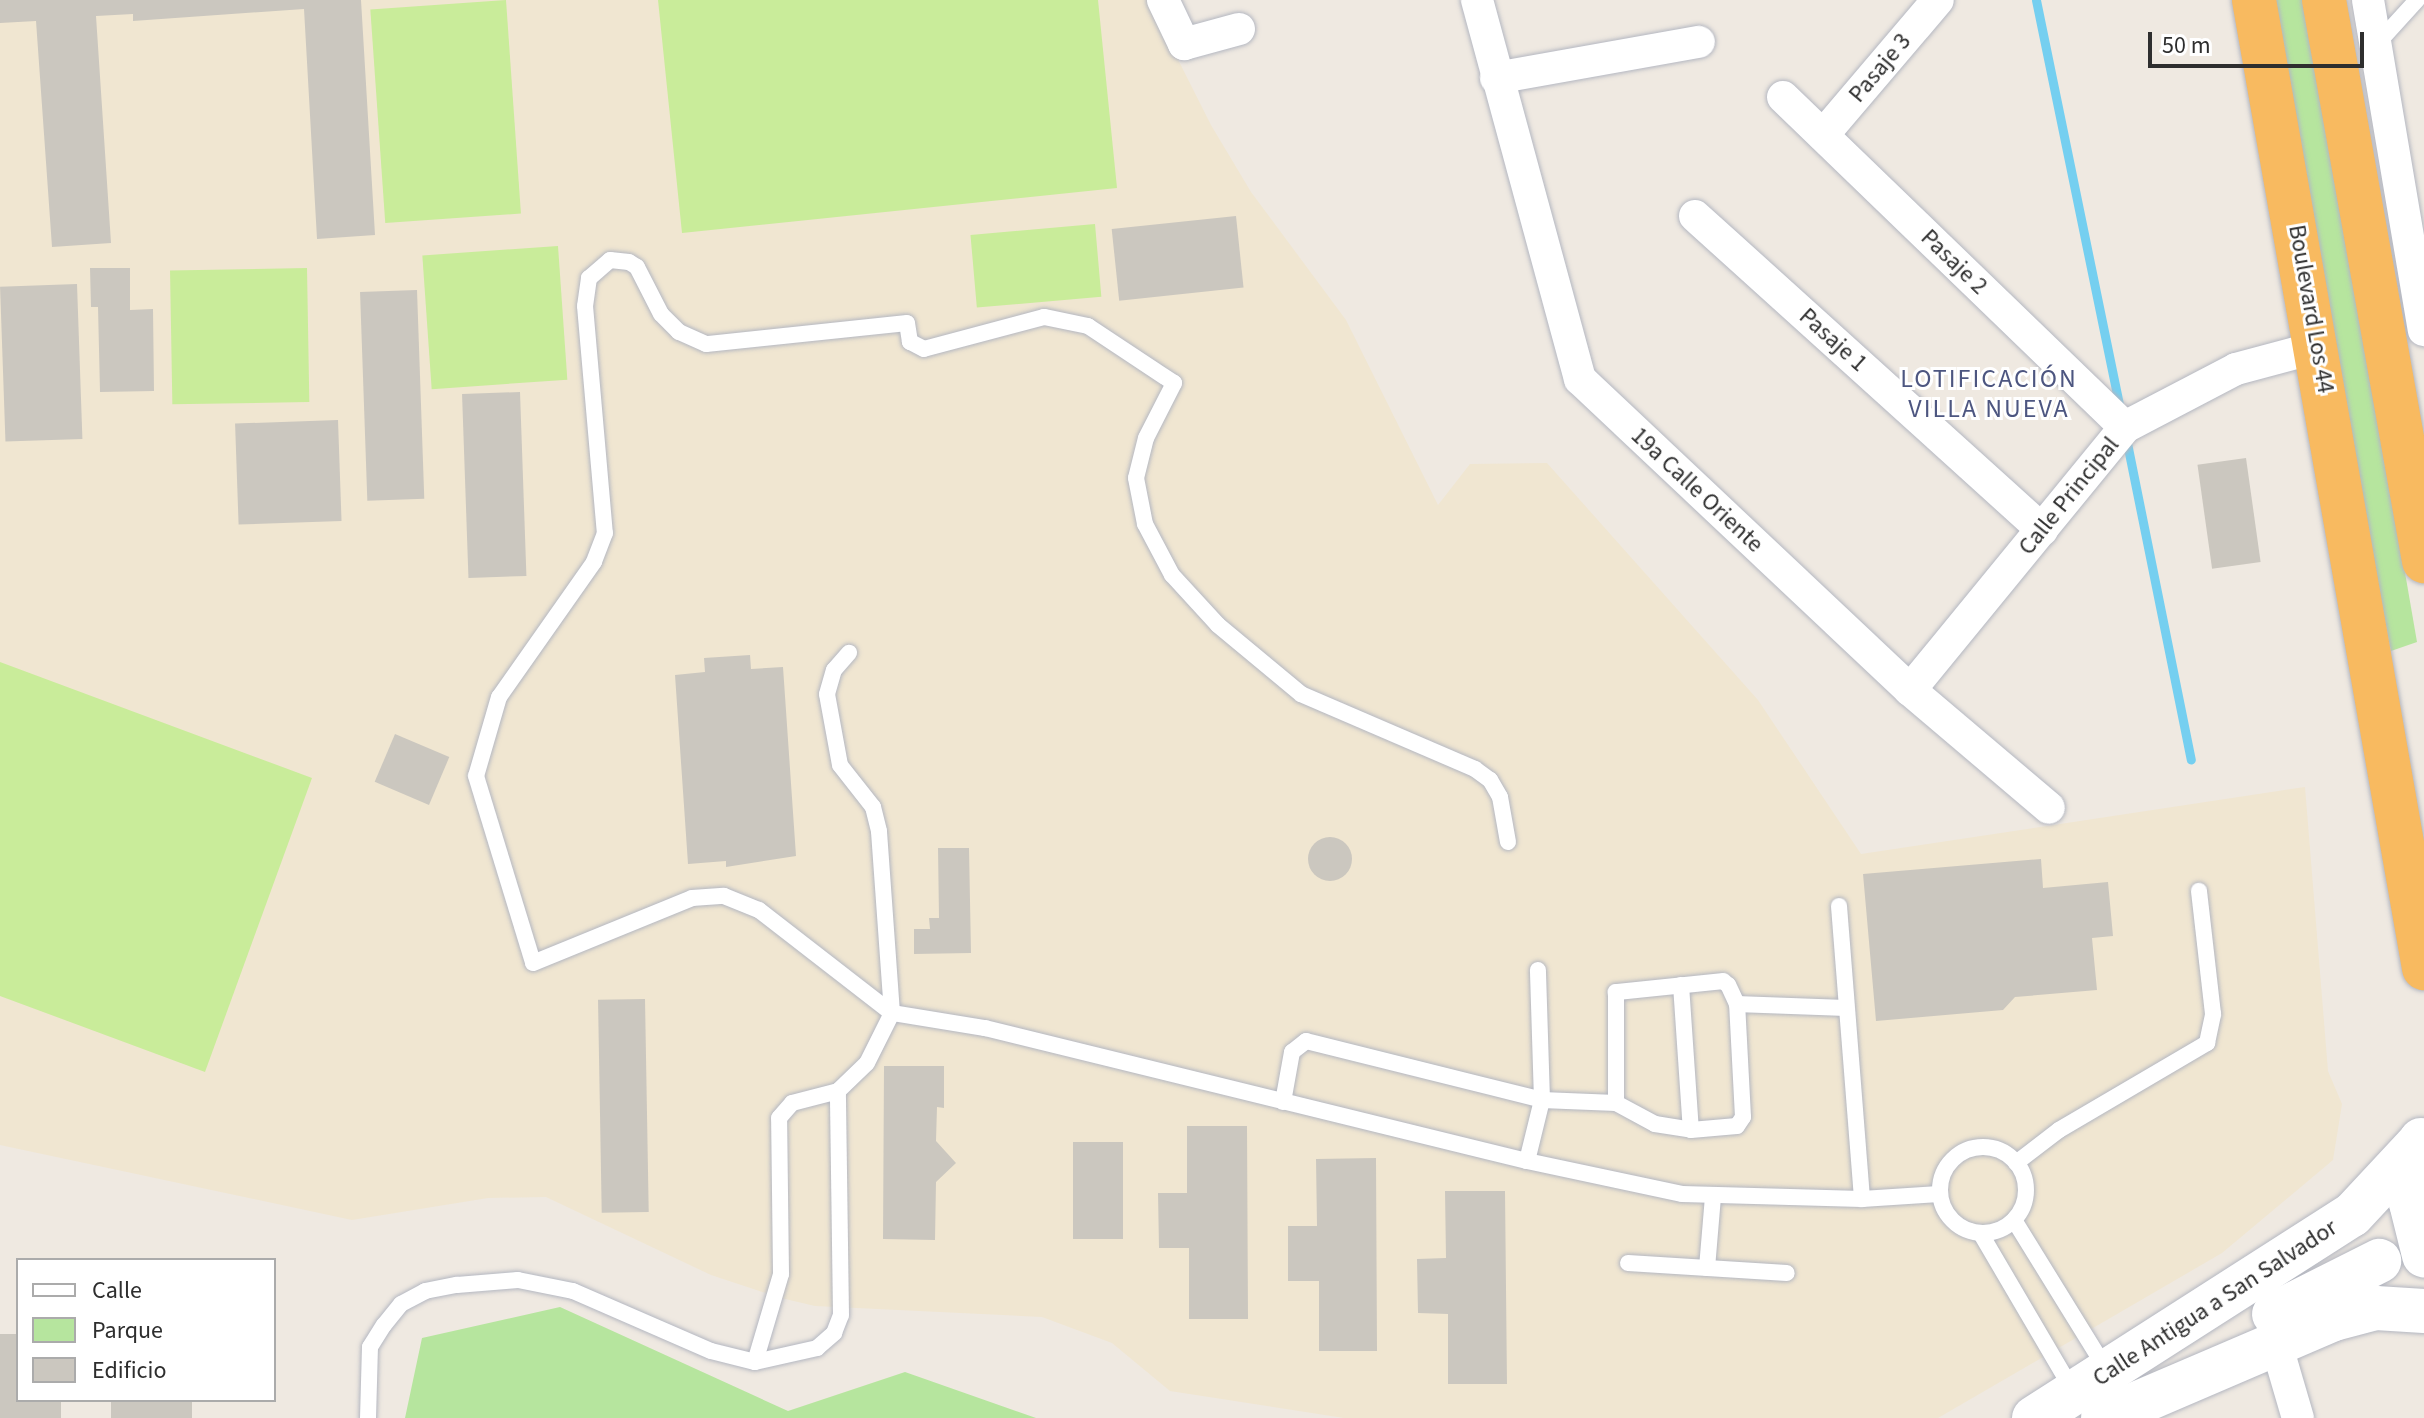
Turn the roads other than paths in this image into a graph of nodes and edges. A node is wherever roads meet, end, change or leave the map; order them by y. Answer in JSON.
{"nodes":[{"id":1,"x":1163,"y":0,"type":"edge"},
{"id":2,"x":1477,"y":0,"type":"edge"},
{"id":3,"x":1938,"y":0,"type":"edge"},
{"id":4,"x":2254,"y":0,"type":"edge"},
{"id":5,"x":2324,"y":0,"type":"edge"},
{"id":6,"x":2368,"y":0,"type":"edge"},
{"id":7,"x":2417,"y":0,"type":"edge"},
{"id":8,"x":1239,"y":29,"type":"dead end"},
{"id":9,"x":1699,"y":42,"type":"dead end"},
{"id":10,"x":2376,"y":45,"type":"junction"},
{"id":11,"x":1496,"y":78,"type":"junction"},
{"id":12,"x":1783,"y":97,"type":"dead end"},
{"id":13,"x":1823,"y":135,"type":"junction"},
{"id":14,"x":1695,"y":216,"type":"dead end"},
{"id":15,"x":2424,"y":330,"type":"edge"},
{"id":16,"x":2318,"y":347,"type":"junction"},
{"id":17,"x":2125,"y":427,"type":"junction"},
{"id":18,"x":2414,"y":433,"type":"edge"},
{"id":19,"x":2042,"y":530,"type":"junction"},
{"id":20,"x":2424,"y":561,"type":"edge"},
{"id":21,"x":2366,"y":619,"type":"junction"},
{"id":22,"x":849,"y":653,"type":"dead end"},
{"id":23,"x":1910,"y":690,"type":"junction"},
{"id":24,"x":2049,"y":808,"type":"dead end"},
{"id":25,"x":1508,"y":842,"type":"dead end"},
{"id":26,"x":2199,"y":891,"type":"dead end"},
{"id":27,"x":2424,"y":891,"type":"edge"},
{"id":28,"x":1839,"y":906,"type":"dead end"},
{"id":29,"x":2424,"y":968,"type":"edge"},
{"id":30,"x":1538,"y":970,"type":"dead end"},
{"id":31,"x":1681,"y":985,"type":"junction"},
{"id":32,"x":1737,"y":1004,"type":"junction"},
{"id":33,"x":1845,"y":1008,"type":"junction"},
{"id":34,"x":892,"y":1013,"type":"junction"},
{"id":35,"x":838,"y":1091,"type":"junction"},
{"id":36,"x":1542,"y":1100,"type":"junction"},
{"id":37,"x":1283,"y":1102,"type":"junction"},
{"id":38,"x":1616,"y":1103,"type":"junction"},
{"id":39,"x":1691,"y":1130,"type":"junction"},
{"id":40,"x":2422,"y":1138,"type":"edge"},
{"id":41,"x":1527,"y":1161,"type":"junction"},
{"id":42,"x":2016,"y":1163,"type":"junction"},
{"id":43,"x":1939,"y":1194,"type":"junction"},
{"id":44,"x":1713,"y":1196,"type":"junction"},
{"id":45,"x":1862,"y":1199,"type":"junction"},
{"id":46,"x":2014,"y":1220,"type":"junction"},
{"id":47,"x":1981,"y":1234,"type":"junction"},
{"id":48,"x":2424,"y":1255,"type":"edge"},
{"id":49,"x":2379,"y":1261,"type":"dead end"},
{"id":50,"x":1628,"y":1263,"type":"dead end"},
{"id":51,"x":1707,"y":1268,"type":"junction"},
{"id":52,"x":1787,"y":1273,"type":"dead end"},
{"id":53,"x":2424,"y":1311,"type":"edge"},
{"id":54,"x":2276,"y":1343,"type":"junction"},
{"id":55,"x":755,"y":1362,"type":"junction"},
{"id":56,"x":2100,"y":1398,"type":"edge"},
{"id":57,"x":368,"y":1418,"type":"edge"},
{"id":58,"x":2034,"y":1418,"type":"edge"},
{"id":59,"x":2298,"y":1418,"type":"edge"}],
"edges":[{"from":1,"to":8,"type":"street"},
{"from":2,"to":11,"type":"street","name":"19a Calle Oriente"},
{"from":3,"to":13,"type":"street","name":"Pasaje 3"},
{"from":4,"to":16,"type":"highway","name":"Boulevard Los 44"},
{"from":5,"to":18,"type":"highway"},
{"from":6,"to":10,"type":"street"},
{"from":7,"to":10,"type":"lane"},
{"from":9,"to":11,"type":"street"},
{"from":10,"to":15,"type":"street"},
{"from":11,"to":23,"type":"street","name":"19a Calle Oriente"},
{"from":12,"to":13,"type":"street","name":"Pasaje 2"},
{"from":13,"to":17,"type":"street","name":"Pasaje 2"},
{"from":14,"to":19,"type":"street","name":"Pasaje 1"},
{"from":16,"to":17,"type":"street","name":"Calle Principal"},
{"from":16,"to":21,"type":"highway","name":"Boulevard Los 44"},
{"from":17,"to":19,"type":"street","name":"Calle Principal"},
{"from":18,"to":20,"type":"highway"},
{"from":19,"to":23,"type":"street","name":"Calle Principal"},
{"from":21,"to":27,"type":"highway"},
{"from":21,"to":29,"type":"highway"},
{"from":22,"to":34,"type":"lane"},
{"from":23,"to":24,"type":"street","name":"19a Calle Oriente"},
{"from":25,"to":34,"type":"lane"},
{"from":26,"to":42,"type":"lane"},
{"from":28,"to":33,"type":"lane"},
{"from":30,"to":36,"type":"lane"},
{"from":31,"to":32,"type":"lane"},
{"from":31,"to":38,"type":"lane"},
{"from":31,"to":39,"type":"lane"},
{"from":32,"to":33,"type":"lane"},
{"from":32,"to":39,"type":"lane"},
{"from":33,"to":45,"type":"lane"},
{"from":34,"to":35,"type":"lane"},
{"from":34,"to":37,"type":"lane"},
{"from":35,"to":55,"type":"lane"},
{"from":35,"to":55,"type":"lane"},
{"from":36,"to":37,"type":"lane"},
{"from":36,"to":38,"type":"lane"},
{"from":36,"to":41,"type":"lane"},
{"from":37,"to":41,"type":"lane"},
{"from":38,"to":39,"type":"lane"},
{"from":40,"to":48,"type":"main road"},
{"from":40,"to":56,"type":"main road","name":"Calle Antigua a San Salvador"},
{"from":41,"to":44,"type":"lane"},
{"from":42,"to":43,"type":"lane"},
{"from":42,"to":46,"type":"lane"},
{"from":43,"to":45,"type":"lane"},
{"from":43,"to":47,"type":"lane"},
{"from":44,"to":45,"type":"lane"},
{"from":44,"to":51,"type":"lane"},
{"from":46,"to":47,"type":"lane"},
{"from":46,"to":56,"type":"lane"},
{"from":47,"to":56,"type":"lane"},
{"from":49,"to":56,"type":"main road"},
{"from":50,"to":51,"type":"lane"},
{"from":51,"to":52,"type":"lane"},
{"from":53,"to":54,"type":"main road","name":"Calle Antigua a San Salvador"},
{"from":54,"to":56,"type":"main road","name":"Calle Antigua a San Salvador"},
{"from":54,"to":59,"type":"street"},
{"from":55,"to":57,"type":"lane"},
{"from":56,"to":58,"type":"main road","name":"Calle Antigua a San Salvador"}]}
